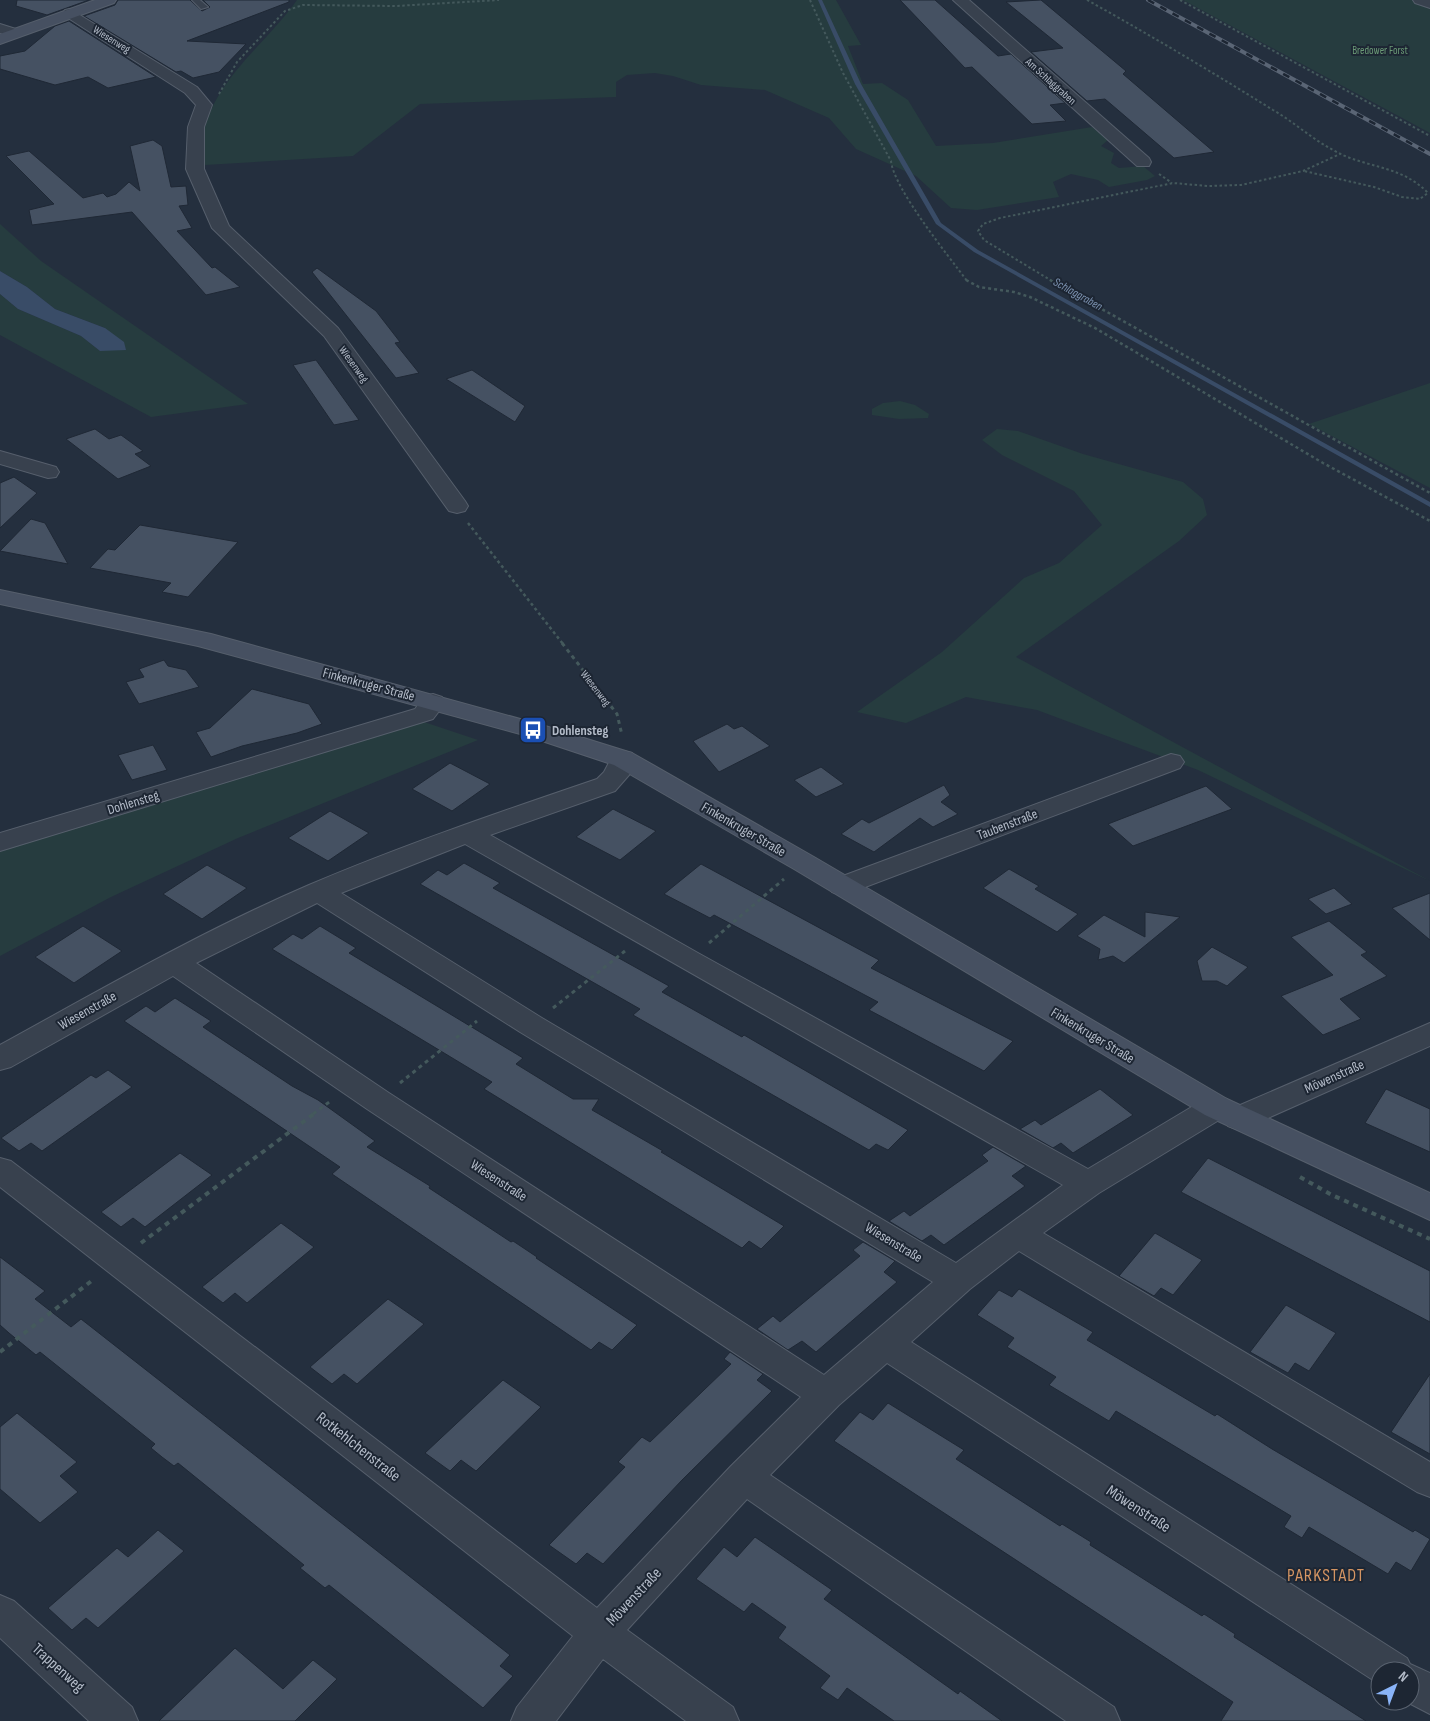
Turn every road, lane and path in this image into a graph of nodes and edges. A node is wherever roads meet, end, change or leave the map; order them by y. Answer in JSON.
{"nodes":[{"id":1,"x":109,"y":0,"type":"edge"},
{"id":2,"x":196,"y":0,"type":"edge"},
{"id":3,"x":499,"y":0,"type":"edge"},
{"id":4,"x":810,"y":0,"type":"edge"},
{"id":5,"x":960,"y":0,"type":"edge"},
{"id":6,"x":1086,"y":0,"type":"edge"},
{"id":7,"x":1180,"y":0,"type":"edge"},
{"id":8,"x":1420,"y":0,"type":"edge"},
{"id":9,"x":1430,"y":4,"type":"edge"},
{"id":10,"x":204,"y":7,"type":"dead end"},
{"id":11,"x":70,"y":14,"type":"junction"},
{"id":12,"x":5,"y":34,"type":"edge"},
{"id":13,"x":204,"y":105,"type":"junction"},
{"id":14,"x":1430,"y":136,"type":"edge"},
{"id":15,"x":1340,"y":154,"type":"junction"},
{"id":16,"x":1143,"y":162,"type":"dead end"},
{"id":17,"x":1303,"y":171,"type":"junction"},
{"id":18,"x":0,"y":457,"type":"edge"},
{"id":19,"x":48,"y":472,"type":"dead end"},
{"id":20,"x":1430,"y":493,"type":"edge"},
{"id":21,"x":457,"y":506,"type":"joint"},
{"id":22,"x":1430,"y":521,"type":"edge"},
{"id":23,"x":0,"y":597,"type":"edge"},
{"id":24,"x":433,"y":702,"type":"junction"},
{"id":25,"x":623,"y":759,"type":"junction"},
{"id":26,"x":1172,"y":762,"type":"dead end"},
{"id":27,"x":467,"y":833,"type":"junction"},
{"id":28,"x":0,"y":842,"type":"edge"},
{"id":29,"x":804,"y":863,"type":"junction"},
{"id":30,"x":842,"y":886,"type":"junction"},
{"id":31,"x":319,"y":892,"type":"junction"},
{"id":32,"x":646,"y":935,"type":"junction"},
{"id":33,"x":688,"y":960,"type":"junction"},
{"id":34,"x":173,"y":962,"type":"junction"},
{"id":35,"x":497,"y":1005,"type":"junction"},
{"id":36,"x":531,"y":1025,"type":"junction"},
{"id":37,"x":1430,"y":1034,"type":"edge"},
{"id":38,"x":0,"y":1058,"type":"edge"},
{"id":39,"x":366,"y":1092,"type":"junction"},
{"id":40,"x":1227,"y":1113,"type":"junction"},
{"id":41,"x":0,"y":1170,"type":"edge"},
{"id":42,"x":1088,"y":1184,"type":"junction"},
{"id":43,"x":1430,"y":1208,"type":"edge"},
{"id":44,"x":1017,"y":1234,"type":"junction"},
{"id":45,"x":119,"y":1260,"type":"junction"},
{"id":46,"x":958,"y":1280,"type":"junction"},
{"id":47,"x":886,"y":1344,"type":"junction"},
{"id":48,"x":0,"y":1352,"type":"edge"},
{"id":49,"x":826,"y":1396,"type":"junction"},
{"id":50,"x":744,"y":1477,"type":"junction"},
{"id":51,"x":1430,"y":1481,"type":"edge"},
{"id":52,"x":0,"y":1613,"type":"edge"},
{"id":53,"x":599,"y":1633,"type":"junction"},
{"id":54,"x":1377,"y":1661,"type":"edge"},
{"id":55,"x":118,"y":1721,"type":"edge"},
{"id":56,"x":531,"y":1721,"type":"edge"},
{"id":57,"x":719,"y":1721,"type":"edge"},
{"id":58,"x":1100,"y":1721,"type":"edge"}],
"edges":[{"from":1,"to":11,"type":"street"},
{"from":2,"to":10,"type":"lane"},
{"from":3,"to":13,"type":"path"},
{"from":4,"to":22,"type":"path"},
{"from":5,"to":16,"type":"street","name":"Am Schlaggraben"},
{"from":6,"to":15,"type":"path"},
{"from":7,"to":14,"type":"path"},
{"from":8,"to":9,"type":"street"},
{"from":11,"to":12,"type":"street"},
{"from":11,"to":13,"type":"street","name":"Wiesenweg"},
{"from":13,"to":21,"type":"street","name":"Wiesenweg"},
{"from":15,"to":17,"type":"path"},
{"from":15,"to":17,"type":"path"},
{"from":17,"to":20,"type":"path"},
{"from":18,"to":19,"type":"street"},
{"from":21,"to":25,"type":"path","name":"Wiesenweg"},
{"from":23,"to":24,"type":"street","name":"Finkenkruger Straße"},
{"from":24,"to":25,"type":"street","name":"Finkenkruger Straße"},
{"from":24,"to":28,"type":"street","name":"Dohlensteg"},
{"from":25,"to":27,"type":"street","name":"Wiesenstraße"},
{"from":25,"to":29,"type":"street","name":"Finkenkruger Straße"},
{"from":26,"to":30,"type":"street","name":"Taubenstraße"},
{"from":27,"to":31,"type":"street","name":"Wiesenstraße"},
{"from":27,"to":32,"type":"street"},
{"from":29,"to":30,"type":"street","name":"Finkenkruger Straße"},
{"from":29,"to":33,"type":"path"},
{"from":30,"to":40,"type":"street","name":"Finkenkruger Straße"},
{"from":31,"to":34,"type":"street","name":"Wiesenstraße"},
{"from":31,"to":35,"type":"street","name":"Wiesenstraße"},
{"from":32,"to":33,"type":"street"},
{"from":32,"to":36,"type":"path"},
{"from":33,"to":42,"type":"street"},
{"from":34,"to":38,"type":"street","name":"Wiesenstraße"},
{"from":34,"to":39,"type":"street","name":"Wiesenstraße"},
{"from":35,"to":36,"type":"street","name":"Wiesenstraße"},
{"from":35,"to":39,"type":"path"},
{"from":36,"to":46,"type":"street","name":"Wiesenstraße"},
{"from":37,"to":40,"type":"street","name":"Möwenstraße"},
{"from":39,"to":45,"type":"path"},
{"from":39,"to":49,"type":"street","name":"Wiesenstraße"},
{"from":40,"to":42,"type":"street","name":"Möwenstraße"},
{"from":40,"to":43,"type":"street","name":"Finkenkruger Straße"},
{"from":41,"to":45,"type":"street","name":"Rotkehlchenstraße"},
{"from":42,"to":44,"type":"street","name":"Möwenstraße"},
{"from":44,"to":46,"type":"street","name":"Möwenstraße"},
{"from":44,"to":51,"type":"street"},
{"from":45,"to":48,"type":"path"},
{"from":45,"to":53,"type":"street","name":"Rotkehlchenstraße"},
{"from":46,"to":47,"type":"street","name":"Möwenstraße"},
{"from":47,"to":49,"type":"street","name":"Möwenstraße"},
{"from":47,"to":54,"type":"street","name":"Möwenstraße"},
{"from":49,"to":50,"type":"street","name":"Möwenstraße"},
{"from":50,"to":53,"type":"street","name":"Möwenstraße"},
{"from":50,"to":58,"type":"street"},
{"from":52,"to":55,"type":"street","name":"Trappenweg"},
{"from":53,"to":56,"type":"street","name":"Möwenstraße"},
{"from":53,"to":57,"type":"street","name":"Rotkehlchenstraße"}]}
